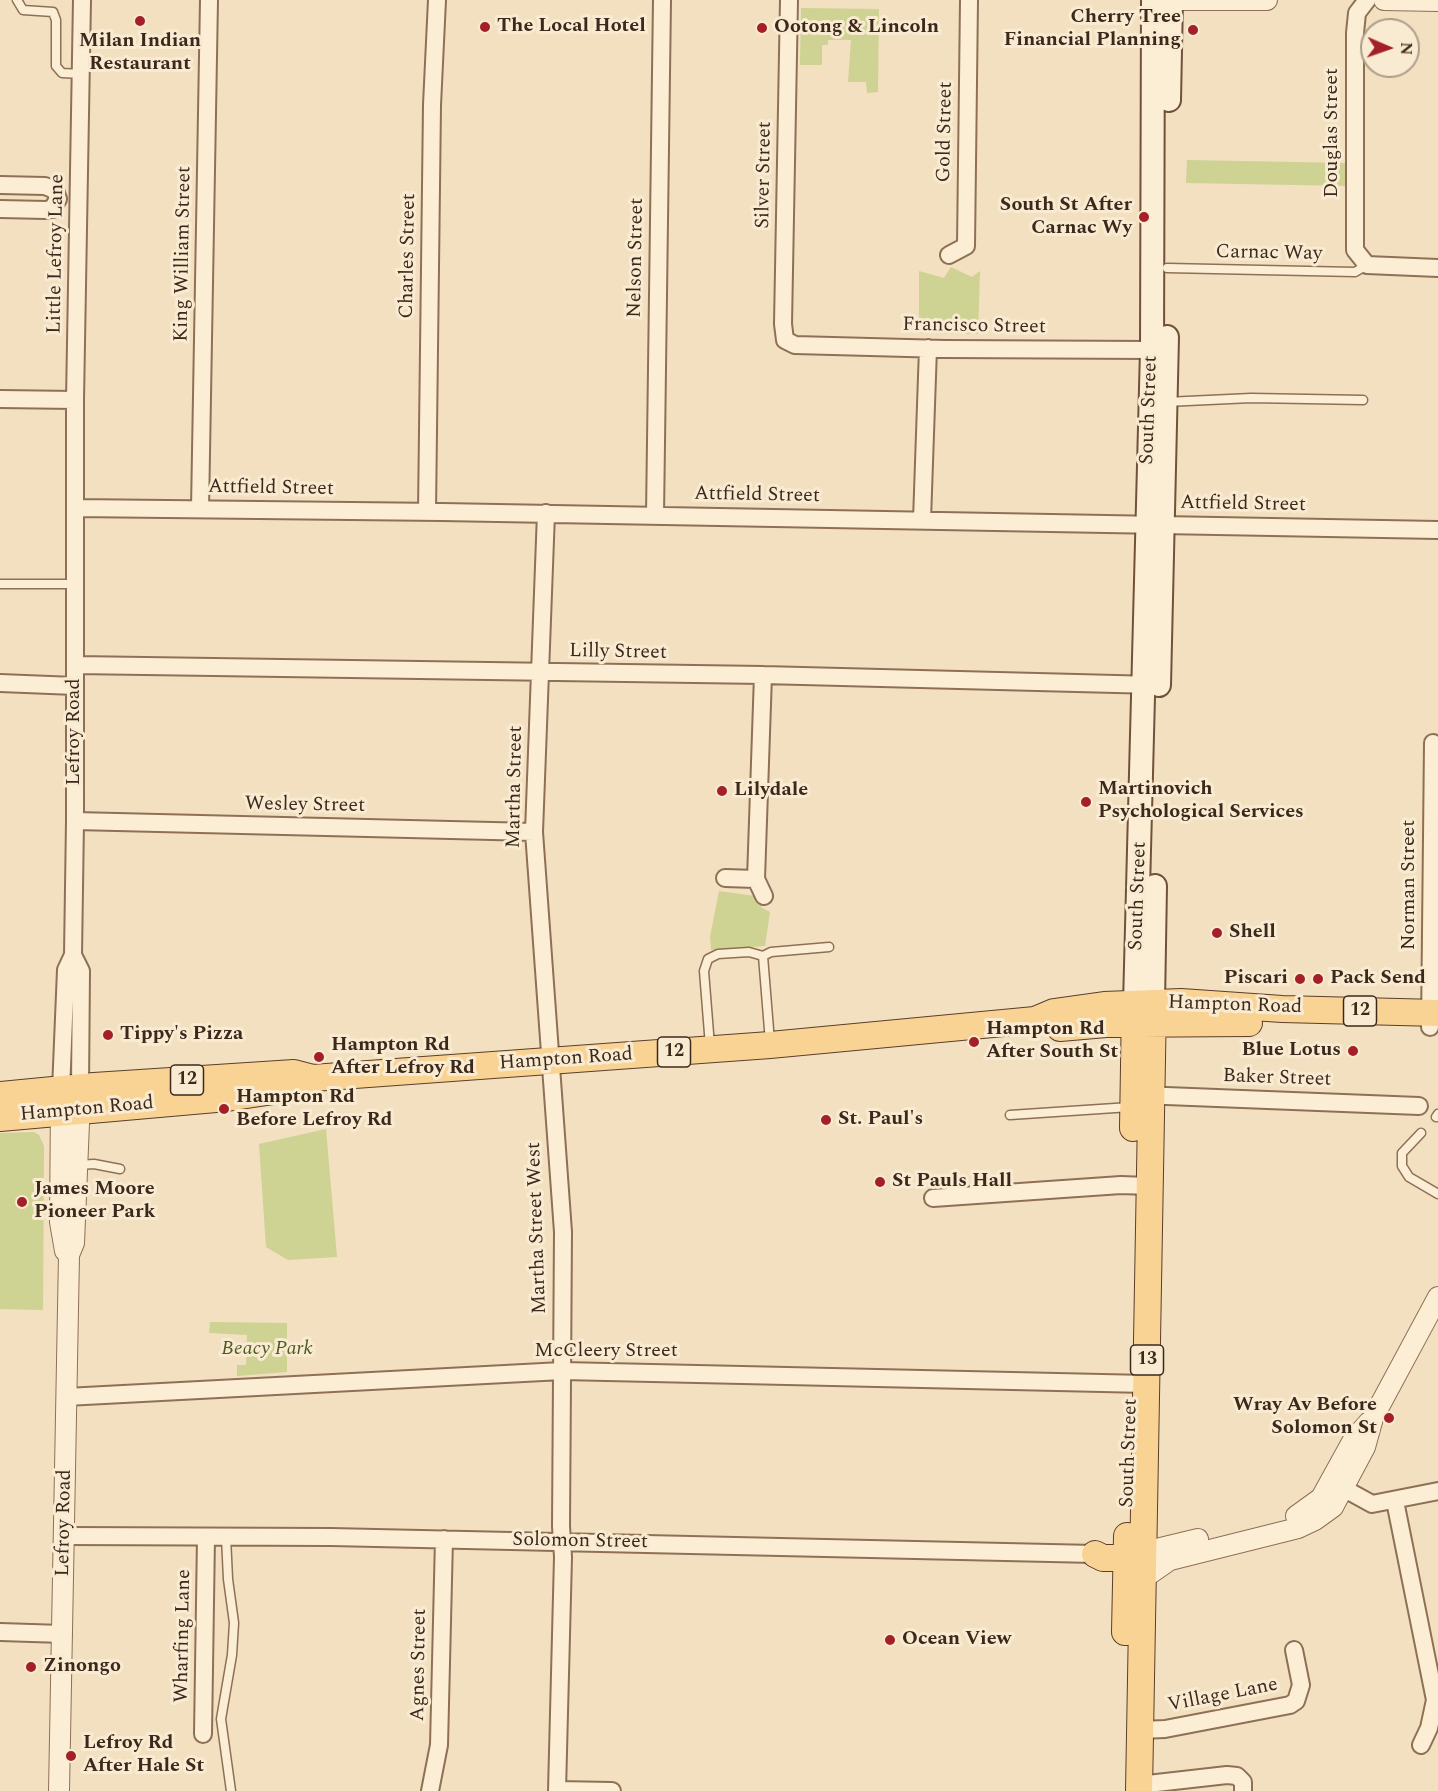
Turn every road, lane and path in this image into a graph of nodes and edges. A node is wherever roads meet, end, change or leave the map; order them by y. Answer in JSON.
{"nodes":[{"id":1,"x":18,"y":0,"type":"edge"},
{"id":2,"x":82,"y":0,"type":"edge"},
{"id":3,"x":209,"y":0,"type":"edge"},
{"id":4,"x":438,"y":0,"type":"edge"},
{"id":5,"x":662,"y":0,"type":"edge"},
{"id":6,"x":789,"y":0,"type":"edge"},
{"id":7,"x":969,"y":0,"type":"edge"},
{"id":8,"x":1152,"y":0,"type":"edge"},
{"id":9,"x":1170,"y":0,"type":"edge"},
{"id":10,"x":1267,"y":0,"type":"edge"},
{"id":11,"x":1367,"y":0,"type":"edge"},
{"id":12,"x":1384,"y":0,"type":"edge"},
{"id":13,"x":1402,"y":0,"type":"edge"},
{"id":14,"x":1438,"y":1,"type":"edge"},
{"id":15,"x":81,"y":74,"type":"junction"},
{"id":16,"x":0,"y":184,"type":"edge"},
{"id":17,"x":0,"y":209,"type":"edge"},
{"id":18,"x":950,"y":255,"type":"dead end"},
{"id":19,"x":1367,"y":266,"type":"junction"},
{"id":20,"x":1167,"y":268,"type":"junction"},
{"id":21,"x":1438,"y":268,"type":"edge"},
{"id":22,"x":795,"y":345,"type":"joint"},
{"id":23,"x":928,"y":348,"type":"junction"},
{"id":24,"x":1152,"y":350,"type":"junction"},
{"id":25,"x":0,"y":399,"type":"edge"},
{"id":26,"x":75,"y":400,"type":"junction"},
{"id":27,"x":1363,"y":400,"type":"dead end"},
{"id":28,"x":1159,"y":402,"type":"junction"},
{"id":29,"x":75,"y":508,"type":"junction"},
{"id":30,"x":200,"y":509,"type":"junction"},
{"id":31,"x":427,"y":512,"type":"junction"},
{"id":32,"x":546,"y":513,"type":"junction"},
{"id":33,"x":654,"y":516,"type":"junction"},
{"id":34,"x":922,"y":520,"type":"junction"},
{"id":35,"x":1155,"y":525,"type":"junction"},
{"id":36,"x":1438,"y":530,"type":"edge"},
{"id":37,"x":0,"y":584,"type":"edge"},
{"id":38,"x":76,"y":584,"type":"junction"},
{"id":39,"x":76,"y":665,"type":"junction"},
{"id":40,"x":540,"y":673,"type":"junction"},
{"id":41,"x":763,"y":675,"type":"junction"},
{"id":42,"x":0,"y":683,"type":"edge"},
{"id":43,"x":1151,"y":685,"type":"junction"},
{"id":44,"x":75,"y":686,"type":"junction"},
{"id":45,"x":1433,"y":742,"type":"dead end"},
{"id":46,"x":75,"y":821,"type":"junction"},
{"id":47,"x":534,"y":832,"type":"junction"},
{"id":48,"x":725,"y":878,"type":"dead end"},
{"id":49,"x":756,"y":879,"type":"junction"},
{"id":50,"x":764,"y":896,"type":"dead end"},
{"id":51,"x":829,"y":947,"type":"dead end"},
{"id":52,"x":763,"y":957,"type":"junction"},
{"id":53,"x":1144,"y":1013,"type":"junction"},
{"id":54,"x":1434,"y":1020,"type":"edge"},
{"id":55,"x":770,"y":1045,"type":"junction"},
{"id":56,"x":711,"y":1050,"type":"junction"},
{"id":57,"x":551,"y":1060,"type":"junction"},
{"id":58,"x":0,"y":1095,"type":"edge"},
{"id":59,"x":1139,"y":1099,"type":"junction"},
{"id":60,"x":70,"y":1101,"type":"junction"},
{"id":61,"x":1419,"y":1106,"type":"dead end"},
{"id":62,"x":1010,"y":1115,"type":"dead end"},
{"id":63,"x":0,"y":1118,"type":"edge"},
{"id":64,"x":1421,"y":1133,"type":"dead end"},
{"id":65,"x":77,"y":1166,"type":"junction"},
{"id":66,"x":120,"y":1168,"type":"dead end"},
{"id":67,"x":1142,"y":1185,"type":"junction"},
{"id":68,"x":1438,"y":1194,"type":"edge"},
{"id":69,"x":933,"y":1198,"type":"dead end"},
{"id":70,"x":69,"y":1255,"type":"junction"},
{"id":71,"x":1438,"y":1297,"type":"edge"},
{"id":72,"x":562,"y":1371,"type":"junction"},
{"id":73,"x":1140,"y":1384,"type":"junction"},
{"id":74,"x":66,"y":1397,"type":"junction"},
{"id":75,"x":1337,"y":1484,"type":"junction"},
{"id":76,"x":1438,"y":1491,"type":"edge"},
{"id":77,"x":1395,"y":1501,"type":"junction"},
{"id":78,"x":65,"y":1536,"type":"junction"},
{"id":79,"x":226,"y":1537,"type":"junction"},
{"id":80,"x":206,"y":1538,"type":"junction"},
{"id":81,"x":444,"y":1539,"type":"junction"},
{"id":82,"x":561,"y":1542,"type":"junction"},
{"id":83,"x":1124,"y":1557,"type":"junction"},
{"id":84,"x":0,"y":1632,"type":"edge"},
{"id":85,"x":63,"y":1634,"type":"junction"},
{"id":86,"x":1294,"y":1650,"type":"dead end"},
{"id":87,"x":1132,"y":1724,"type":"junction"},
{"id":88,"x":203,"y":1734,"type":"dead end"},
{"id":89,"x":1421,"y":1745,"type":"dead end"},
{"id":90,"x":1134,"y":1789,"type":"edge"},
{"id":91,"x":557,"y":1790,"type":"edge"},
{"id":92,"x":59,"y":1791,"type":"edge"},
{"id":93,"x":231,"y":1791,"type":"edge"},
{"id":94,"x":430,"y":1791,"type":"edge"},
{"id":95,"x":612,"y":1791,"type":"edge"},
{"id":96,"x":1243,"y":1791,"type":"edge"}],
"edges":[{"from":1,"to":15,"type":"lane"},
{"from":2,"to":15,"type":"street","name":"Little Lefroy Lane"},
{"from":3,"to":30,"type":"street","name":"King William Street"},
{"from":4,"to":31,"type":"street","name":"Charles Street"},
{"from":5,"to":33,"type":"street","name":"Nelson Street"},
{"from":6,"to":22,"type":"street","name":"Silver Street"},
{"from":7,"to":18,"type":"street","name":"Gold Street"},
{"from":8,"to":24,"type":"main road","name":"South Street","number":"13"},
{"from":9,"to":10,"type":"street"},
{"from":9,"to":20,"type":"main road","name":"South Street","number":"13"},
{"from":11,"to":19,"type":"street","name":"Douglas Street"},
{"from":12,"to":13,"type":"street"},
{"from":13,"to":14,"type":"street"},
{"from":15,"to":26,"type":"street","name":"Little Lefroy Lane"},
{"from":16,"to":17,"type":"street"},
{"from":19,"to":20,"type":"lane","name":"Carnac Way"},
{"from":19,"to":21,"type":"street"},
{"from":20,"to":28,"type":"main road","name":"South Street","number":"13"},
{"from":22,"to":23,"type":"street","name":"Francisco Street"},
{"from":23,"to":24,"type":"street","name":"Francisco Street"},
{"from":23,"to":34,"type":"street"},
{"from":24,"to":28,"type":"main road","name":"South Street","number":"13"},
{"from":25,"to":26,"type":"street"},
{"from":26,"to":29,"type":"street","name":"Little Lefroy Lane"},
{"from":27,"to":28,"type":"lane"},
{"from":28,"to":35,"type":"main road","name":"South Street","number":"13"},
{"from":29,"to":30,"type":"street","name":"Attfield Street"},
{"from":29,"to":38,"type":"street","name":"Lefroy Road"},
{"from":30,"to":31,"type":"street","name":"Attfield Street"},
{"from":31,"to":32,"type":"street","name":"Attfield Street"},
{"from":32,"to":33,"type":"street","name":"Attfield Street"},
{"from":32,"to":40,"type":"street","name":"Martha Street"},
{"from":33,"to":34,"type":"street","name":"Attfield Street"},
{"from":34,"to":35,"type":"street","name":"Attfield Street"},
{"from":35,"to":36,"type":"street","name":"Attfield Street"},
{"from":35,"to":43,"type":"main road","name":"South Street","number":"13"},
{"from":37,"to":38,"type":"lane"},
{"from":38,"to":39,"type":"street","name":"Lefroy Road"},
{"from":39,"to":40,"type":"street","name":"Lilly Street"},
{"from":39,"to":44,"type":"street","name":"Lefroy Road"},
{"from":40,"to":41,"type":"street","name":"Lilly Street"},
{"from":40,"to":47,"type":"street","name":"Martha Street"},
{"from":41,"to":43,"type":"street","name":"Lilly Street"},
{"from":41,"to":49,"type":"street"},
{"from":42,"to":44,"type":"street"},
{"from":43,"to":53,"type":"main road","name":"South Street","number":"13"},
{"from":44,"to":46,"type":"street","name":"Lefroy Road"},
{"from":45,"to":54,"type":"street","name":"Norman Street"},
{"from":46,"to":47,"type":"street","name":"Wesley Street"},
{"from":46,"to":60,"type":"street","name":"Lefroy Road"},
{"from":47,"to":57,"type":"street","name":"Martha Street"},
{"from":48,"to":49,"type":"street"},
{"from":49,"to":50,"type":"street"},
{"from":51,"to":52,"type":"lane"},
{"from":52,"to":55,"type":"lane"},
{"from":52,"to":56,"type":"lane"},
{"from":53,"to":54,"type":"main road","name":"Hampton Road","number":"12"},
{"from":53,"to":55,"type":"main road","name":"Hampton Road","number":"12"},
{"from":53,"to":59,"type":"main road","name":"South Street","number":"13"},
{"from":55,"to":56,"type":"main road","name":"Hampton Road","number":"12"},
{"from":56,"to":57,"type":"main road","name":"Hampton Road","number":"12"},
{"from":57,"to":60,"type":"main road","name":"Hampton Road","number":"12"},
{"from":57,"to":72,"type":"street","name":"Martha Street West"},
{"from":58,"to":60,"type":"main road","name":"Hampton Road","number":"12"},
{"from":59,"to":61,"type":"street","name":"Baker Street"},
{"from":59,"to":62,"type":"lane"},
{"from":59,"to":67,"type":"main road","name":"South Street","number":"13"},
{"from":60,"to":63,"type":"main road","name":"Hampton Road","number":"12"},
{"from":60,"to":65,"type":"street","name":"Lefroy Road"},
{"from":60,"to":70,"type":"street","name":"Lefroy Road"},
{"from":64,"to":68,"type":"lane"},
{"from":65,"to":66,"type":"lane"},
{"from":65,"to":70,"type":"street","name":"Lefroy Road"},
{"from":67,"to":69,"type":"street"},
{"from":67,"to":73,"type":"main road","name":"South Street","number":"13"},
{"from":70,"to":74,"type":"street","name":"Lefroy Road"},
{"from":71,"to":75,"type":"street","name":"Solomon Street"},
{"from":72,"to":73,"type":"street","name":"McCleery Street"},
{"from":72,"to":74,"type":"street","name":"McCleery Street"},
{"from":72,"to":82,"type":"street","name":"Martha Street West"},
{"from":73,"to":83,"type":"main road","name":"South Street","number":"13"},
{"from":73,"to":83,"type":"main road","name":"South Street","number":"13"},
{"from":74,"to":78,"type":"street","name":"Lefroy Road"},
{"from":75,"to":77,"type":"street"},
{"from":75,"to":83,"type":"street","name":"Solomon Street"},
{"from":76,"to":77,"type":"street"},
{"from":77,"to":89,"type":"street"},
{"from":78,"to":80,"type":"street","name":"Solomon Street"},
{"from":78,"to":85,"type":"street","name":"Lefroy Road"},
{"from":79,"to":80,"type":"street","name":"Solomon Street"},
{"from":79,"to":81,"type":"street","name":"Solomon Street"},
{"from":79,"to":93,"type":"lane"},
{"from":80,"to":88,"type":"street","name":"Wharfing Lane"},
{"from":81,"to":82,"type":"street","name":"Solomon Street"},
{"from":81,"to":94,"type":"street","name":"Agnes Street"},
{"from":82,"to":83,"type":"street","name":"Solomon Street"},
{"from":82,"to":91,"type":"street","name":"Martha Street West"},
{"from":83,"to":87,"type":"main road"},
{"from":84,"to":85,"type":"street"},
{"from":85,"to":92,"type":"street","name":"Lefroy Road"},
{"from":86,"to":87,"type":"street","name":"Village Lane"},
{"from":87,"to":90,"type":"main road"},
{"from":90,"to":96,"type":"street"},
{"from":91,"to":95,"type":"street"}]}
